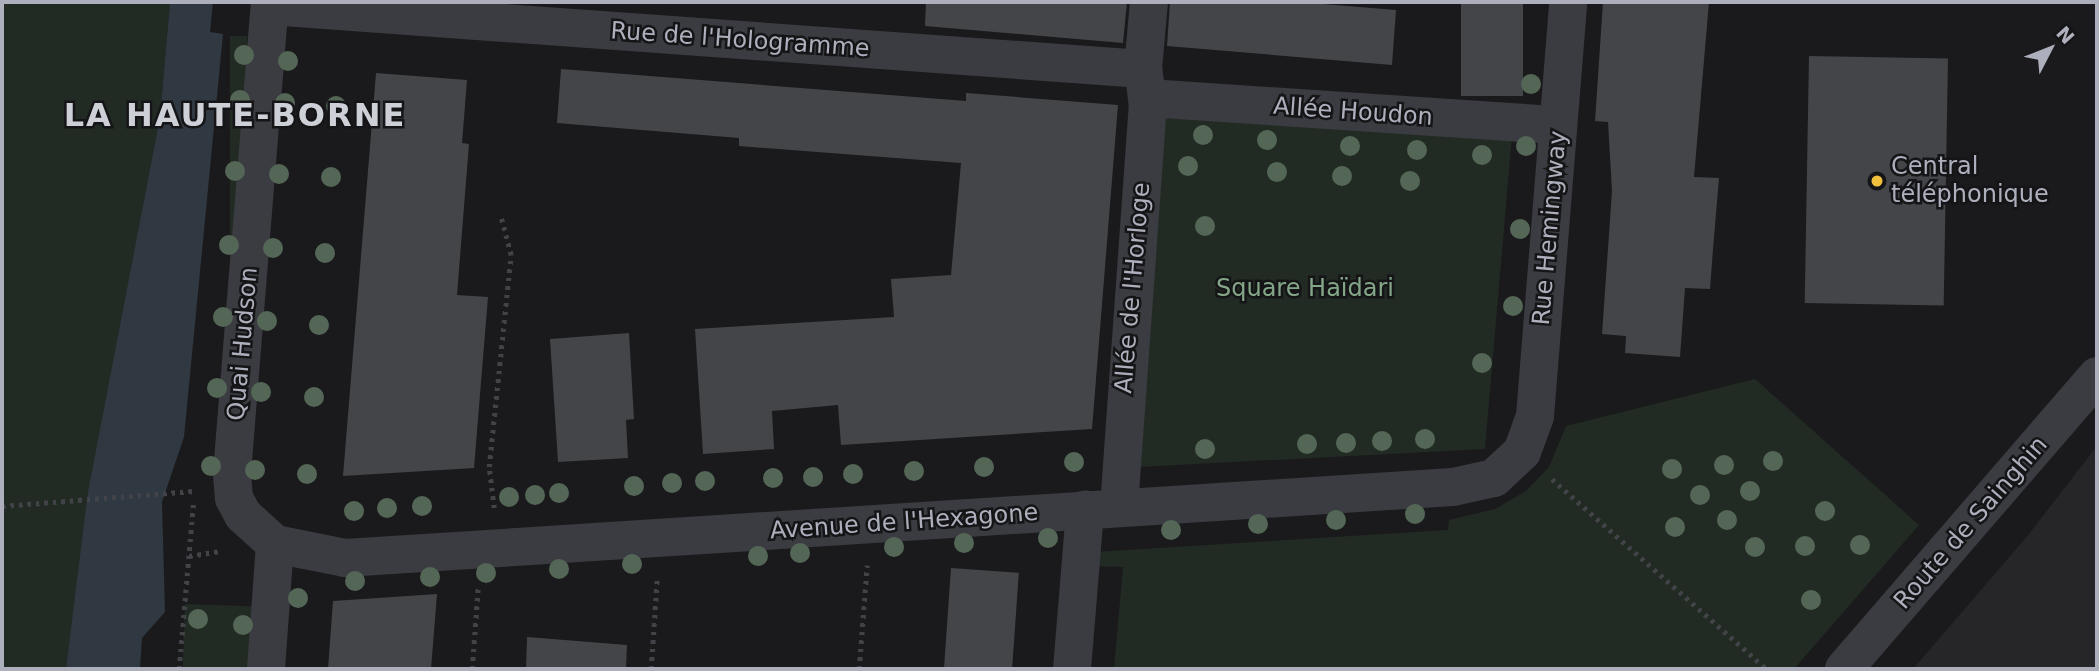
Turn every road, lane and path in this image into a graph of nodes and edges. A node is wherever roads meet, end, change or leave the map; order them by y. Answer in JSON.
{"nodes":[{"id":1,"x":1149,"y":2,"type":"edge"},
{"id":2,"x":1568,"y":2,"type":"edge"},
{"id":3,"x":270,"y":4,"type":"edge"},
{"id":4,"x":1146,"y":83,"type":"junction"},
{"id":5,"x":1558,"y":125,"type":"junction"},
{"id":6,"x":501,"y":218,"type":"dead end"},
{"id":7,"x":2097,"y":376,"type":"edge"},
{"id":8,"x":1522,"y":452,"type":"junction"},
{"id":9,"x":194,"y":491,"type":"dead end"},
{"id":10,"x":2,"y":506,"type":"edge"},
{"id":11,"x":1102,"y":509,"type":"junction"},
{"id":12,"x":870,"y":524,"type":"junction"},
{"id":13,"x":660,"y":539,"type":"junction"},
{"id":14,"x":275,"y":544,"type":"junction"},
{"id":15,"x":489,"y":548,"type":"junction"},
{"id":16,"x":185,"y":604,"type":"dead end"},
{"id":17,"x":179,"y":669,"type":"edge"},
{"id":18,"x":266,"y":669,"type":"edge"},
{"id":19,"x":471,"y":669,"type":"edge"},
{"id":20,"x":651,"y":669,"type":"edge"},
{"id":21,"x":859,"y":669,"type":"edge"},
{"id":22,"x":1072,"y":669,"type":"edge"},
{"id":23,"x":1767,"y":669,"type":"edge"},
{"id":24,"x":1844,"y":669,"type":"edge"}],
"edges":[{"from":1,"to":4,"type":"street"},
{"from":2,"to":5,"type":"street","name":"Rue Hemingway"},
{"from":3,"to":4,"type":"street","name":"Rue de l'Hologramme"},
{"from":3,"to":14,"type":"street","name":"Quai Hudson"},
{"from":4,"to":5,"type":"street","name":"Allée Houdon"},
{"from":4,"to":11,"type":"street","name":"Allée de l'Horloge"},
{"from":5,"to":8,"type":"street","name":"Rue Hemingway"},
{"from":6,"to":15,"type":"path"},
{"from":7,"to":24,"type":"street","name":"Route de Sainghin"},
{"from":8,"to":11,"type":"street","name":"Avenue de l'Hexagone"},
{"from":8,"to":23,"type":"path"},
{"from":9,"to":10,"type":"path"},
{"from":11,"to":12,"type":"street","name":"Avenue de l'Hexagone"},
{"from":11,"to":22,"type":"street","name":"Allée de l'Horloge"},
{"from":12,"to":13,"type":"street","name":"Avenue de l'Hexagone"},
{"from":12,"to":21,"type":"path"},
{"from":13,"to":15,"type":"street","name":"Avenue de l'Hexagone"},
{"from":13,"to":20,"type":"path"},
{"from":14,"to":15,"type":"street","name":"Avenue de l'Hexagone"},
{"from":14,"to":18,"type":"street"},
{"from":15,"to":19,"type":"path"},
{"from":16,"to":17,"type":"path"}]}
